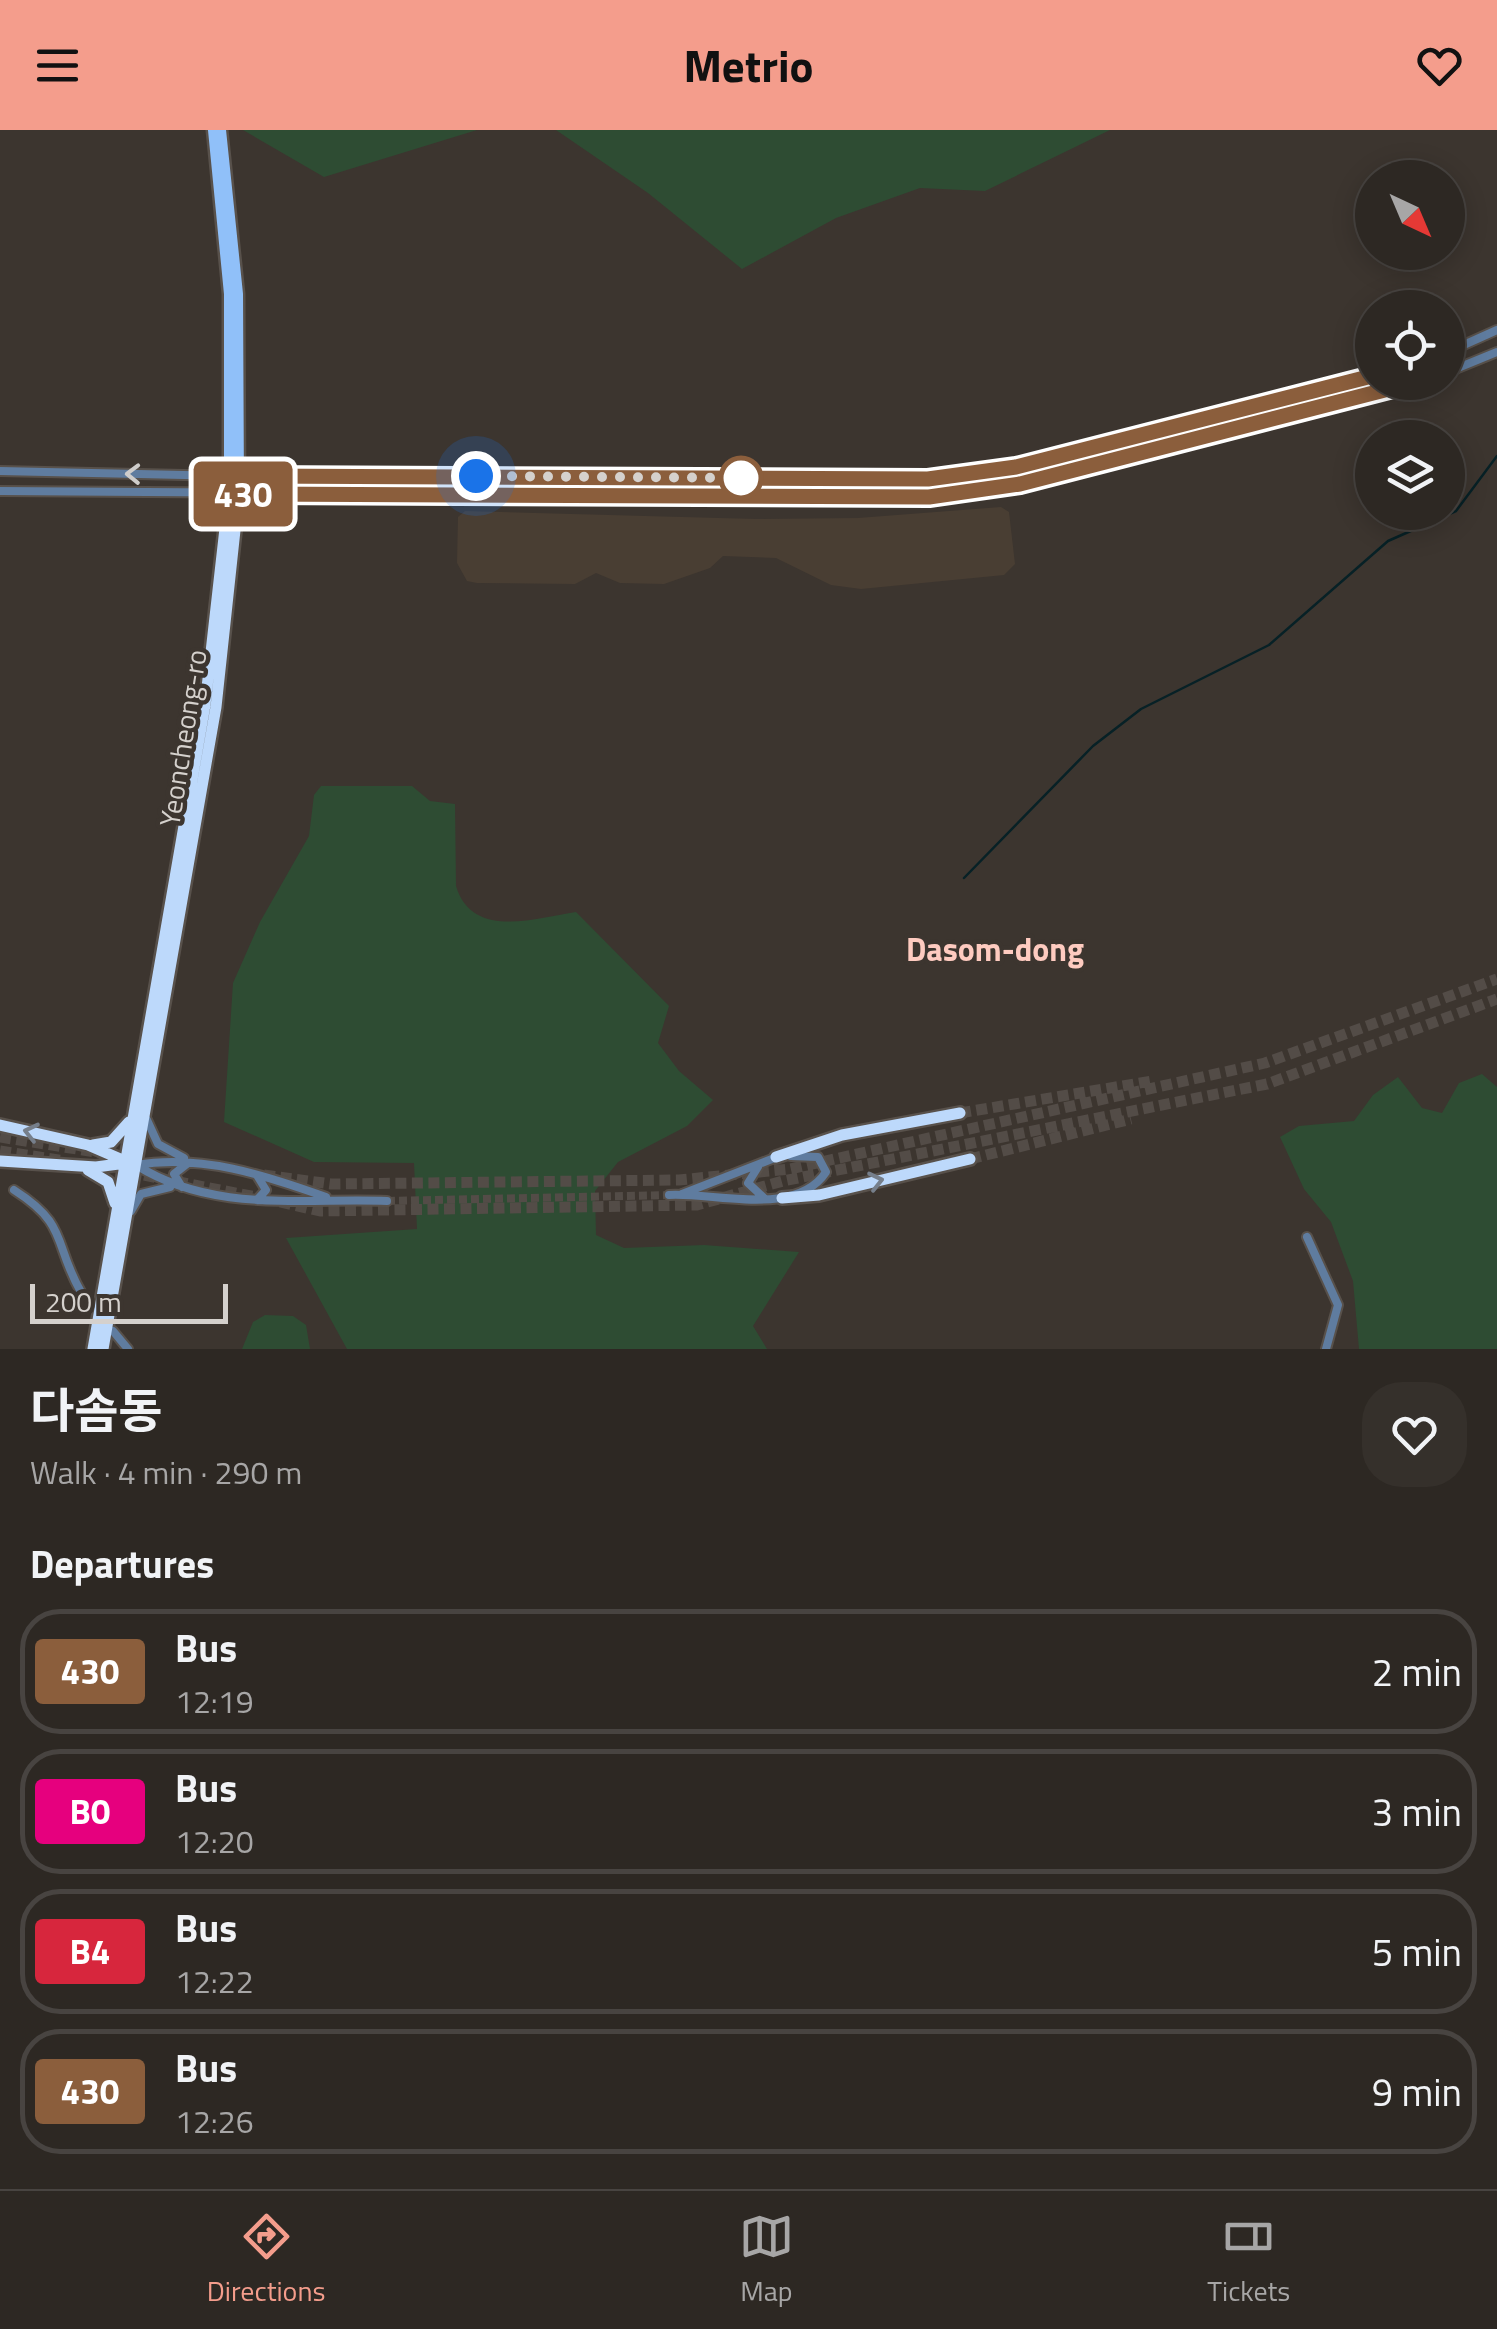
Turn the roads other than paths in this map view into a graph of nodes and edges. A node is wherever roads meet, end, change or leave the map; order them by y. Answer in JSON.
{"nodes":[{"id":1,"x":213,"y":130,"type":"edge"},
{"id":2,"x":221,"y":130,"type":"edge"},
{"id":3,"x":1497,"y":330,"type":"edge"},
{"id":4,"x":1465,"y":344,"type":"edge"},
{"id":5,"x":1497,"y":352,"type":"edge"},
{"id":6,"x":1465,"y":365,"type":"edge"},
{"id":7,"x":1355,"y":380,"type":"edge"},
{"id":8,"x":1355,"y":398,"type":"edge"},
{"id":9,"x":236,"y":418,"type":"junction"},
{"id":10,"x":0,"y":471,"type":"edge"},
{"id":11,"x":235,"y":476,"type":"junction"},
{"id":12,"x":0,"y":491,"type":"edge"},
{"id":13,"x":234,"y":494,"type":"junction"},
{"id":14,"x":141,"y":1105,"type":"junction"},
{"id":15,"x":960,"y":1113,"type":"tunnel mouth"},
{"id":16,"x":0,"y":1126,"type":"edge"},
{"id":17,"x":71,"y":1141,"type":"junction"},
{"id":18,"x":88,"y":1145,"type":"junction"},
{"id":19,"x":776,"y":1157,"type":"junction"},
{"id":20,"x":970,"y":1159,"type":"tunnel mouth"},
{"id":21,"x":0,"y":1161,"type":"edge"},
{"id":22,"x":192,"y":1162,"type":"junction"},
{"id":23,"x":131,"y":1164,"type":"junction"},
{"id":24,"x":762,"y":1164,"type":"junction"},
{"id":25,"x":74,"y":1166,"type":"junction"},
{"id":26,"x":254,"y":1175,"type":"junction"},
{"id":27,"x":173,"y":1186,"type":"junction"},
{"id":28,"x":185,"y":1189,"type":"junction"},
{"id":29,"x":14,"y":1190,"type":"dead end"},
{"id":30,"x":682,"y":1194,"type":"junction"},
{"id":31,"x":669,"y":1195,"type":"tunnel mouth"},
{"id":32,"x":764,"y":1198,"type":"junction"},
{"id":33,"x":782,"y":1198,"type":"junction"},
{"id":34,"x":332,"y":1199,"type":"junction"},
{"id":35,"x":387,"y":1200,"type":"tunnel mouth"},
{"id":36,"x":247,"y":1201,"type":"junction"},
{"id":37,"x":121,"y":1221,"type":"junction"},
{"id":38,"x":1307,"y":1238,"type":"dead end"},
{"id":39,"x":81,"y":1292,"type":"tunnel mouth"},
{"id":40,"x":113,"y":1331,"type":"dead end"},
{"id":41,"x":93,"y":1349,"type":"edge"},
{"id":42,"x":103,"y":1349,"type":"edge"},
{"id":43,"x":128,"y":1349,"type":"edge"},
{"id":44,"x":1326,"y":1349,"type":"edge"}],
"edges":[{"from":1,"to":9,"type":"main road","name":"Yeoncheong-ro"},
{"from":2,"to":9,"type":"main road","name":"Yeoncheong-ro"},
{"from":3,"to":4,"type":"street"},
{"from":5,"to":6,"type":"street"},
{"from":7,"to":11,"type":"street"},
{"from":8,"to":13,"type":"street"},
{"from":9,"to":11,"type":"main road","name":"Yeoncheong-ro"},
{"from":11,"to":10,"type":"street","one_way":true},
{"from":11,"to":13,"type":"main road","name":"Yeoncheong-ro"},
{"from":12,"to":13,"type":"street"},
{"from":13,"to":14,"type":"highway","name":"Yeoncheong-ro"},
{"from":14,"to":18,"type":"highway"},
{"from":14,"to":22,"type":"street"},
{"from":14,"to":23,"type":"highway","name":"Yeoncheong-ro"},
{"from":15,"to":19,"type":"highway"},
{"from":17,"to":16,"type":"highway","one_way":true},
{"from":17,"to":18,"type":"highway"},
{"from":17,"to":25,"type":"highway"},
{"from":18,"to":23,"type":"highway"},
{"from":19,"to":24,"type":"street"},
{"from":19,"to":33,"type":"street"},
{"from":33,"to":20,"type":"highway","one_way":true},
{"from":21,"to":25,"type":"highway"},
{"from":22,"to":23,"type":"street"},
{"from":22,"to":26,"type":"street"},
{"from":22,"to":28,"type":"street"},
{"from":23,"to":25,"type":"highway"},
{"from":23,"to":27,"type":"street"},
{"from":23,"to":37,"type":"highway","name":"Yeoncheong-ro"},
{"from":24,"to":30,"type":"street"},
{"from":24,"to":32,"type":"street"},
{"from":25,"to":37,"type":"highway"},
{"from":26,"to":34,"type":"street"},
{"from":26,"to":36,"type":"street"},
{"from":27,"to":28,"type":"street"},
{"from":27,"to":37,"type":"street"},
{"from":28,"to":36,"type":"street"},
{"from":29,"to":39,"type":"street"},
{"from":30,"to":31,"type":"street"},
{"from":30,"to":32,"type":"street"},
{"from":32,"to":33,"type":"street"},
{"from":34,"to":35,"type":"street"},
{"from":34,"to":36,"type":"street"},
{"from":37,"to":41,"type":"highway","name":"Yeoncheong-ro"},
{"from":37,"to":42,"type":"highway","name":"Yeoncheong-ro"},
{"from":38,"to":44,"type":"street"},
{"from":40,"to":43,"type":"street"}]}
